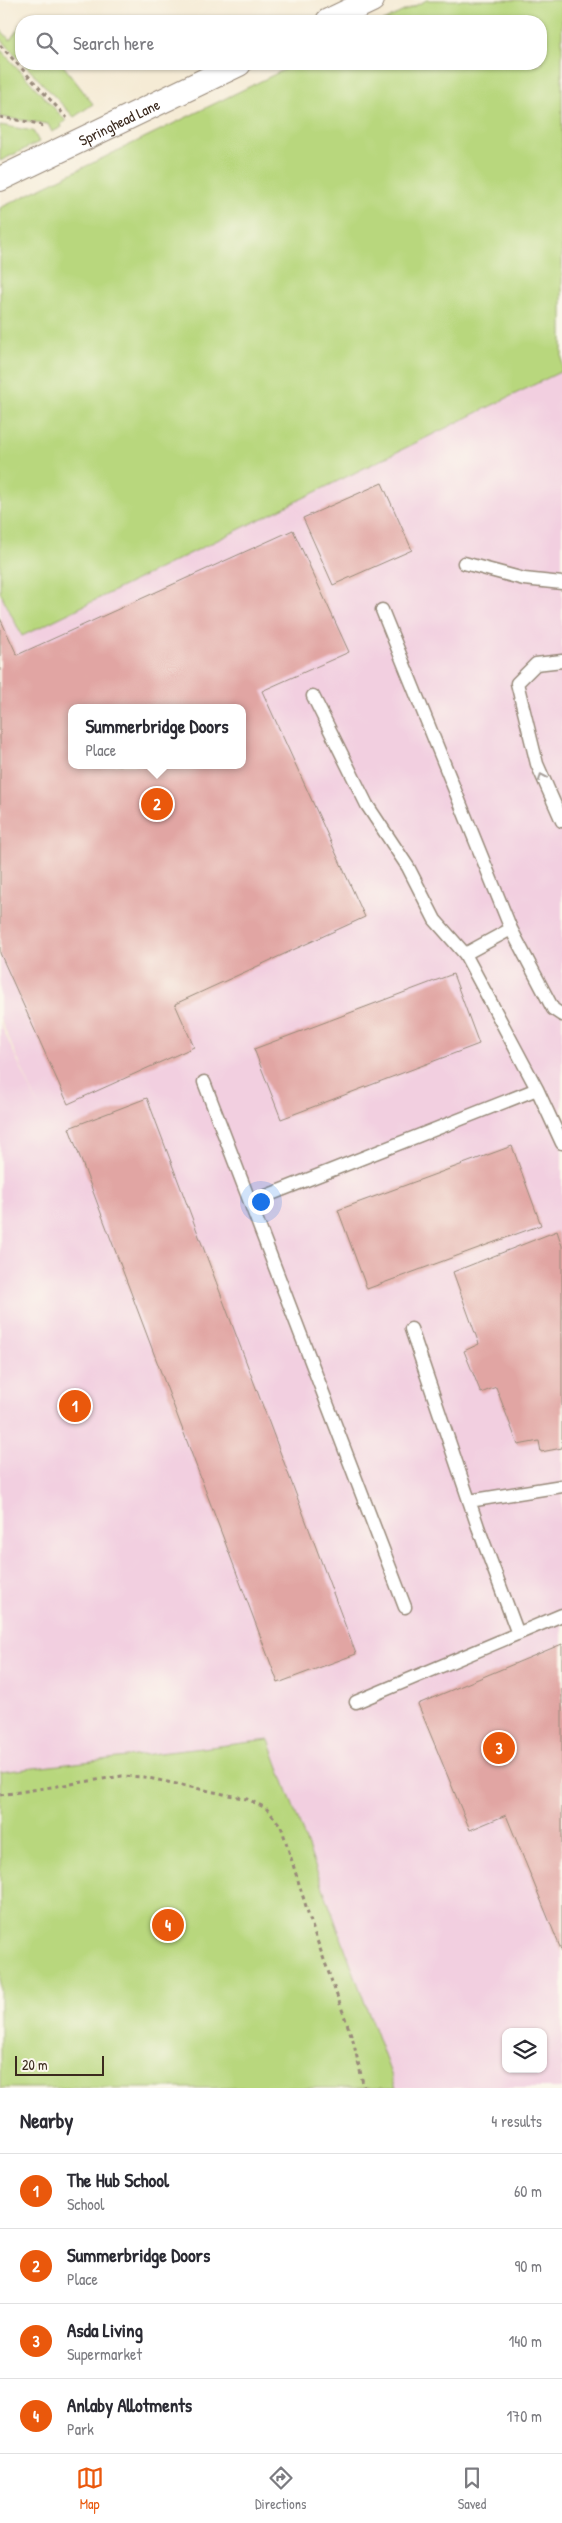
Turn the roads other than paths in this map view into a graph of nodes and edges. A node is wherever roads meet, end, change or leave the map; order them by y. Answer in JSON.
{"nodes":[{"id":1,"x":372,"y":0,"type":"edge"},
{"id":2,"x":341,"y":15,"type":"edge"},
{"id":3,"x":227,"y":70,"type":"edge"},
{"id":4,"x":0,"y":180,"type":"edge"},
{"id":5,"x":464,"y":564,"type":"dead end"},
{"id":6,"x":562,"y":583,"type":"edge"},
{"id":7,"x":382,"y":610,"type":"dead end"},
{"id":8,"x":562,"y":661,"type":"edge"},
{"id":9,"x":312,"y":696,"type":"dead end"},
{"id":10,"x":562,"y":821,"type":"edge"},
{"id":11,"x":511,"y":929,"type":"junction"},
{"id":12,"x":465,"y":954,"type":"junction"},
{"id":13,"x":562,"y":1015,"type":"edge"},
{"id":14,"x":204,"y":1082,"type":"dead end"},
{"id":15,"x":537,"y":1089,"type":"junction"},
{"id":16,"x":562,"y":1143,"type":"edge"},
{"id":17,"x":251,"y":1202,"type":"junction"},
{"id":18,"x":411,"y":1329,"type":"dead end"},
{"id":19,"x":562,"y":1486,"type":"edge"},
{"id":20,"x":469,"y":1501,"type":"junction"},
{"id":21,"x":405,"y":1608,"type":"dead end"},
{"id":22,"x":562,"y":1615,"type":"edge"},
{"id":23,"x":518,"y":1634,"type":"junction"},
{"id":24,"x":356,"y":1702,"type":"dead end"}],
"edges":[{"from":1,"to":2,"type":"street"},
{"from":3,"to":4,"type":"street","name":"Springhead Lane"},
{"from":5,"to":6,"type":"lane"},
{"from":7,"to":11,"type":"lane"},
{"from":10,"to":8,"type":"lane","one_way":true},
{"from":9,"to":12,"type":"lane"},
{"from":11,"to":12,"type":"lane"},
{"from":11,"to":13,"type":"lane"},
{"from":12,"to":15,"type":"lane"},
{"from":14,"to":17,"type":"lane"},
{"from":15,"to":16,"type":"lane"},
{"from":15,"to":17,"type":"lane"},
{"from":17,"to":21,"type":"lane"},
{"from":18,"to":20,"type":"lane"},
{"from":19,"to":20,"type":"lane"},
{"from":20,"to":23,"type":"lane"},
{"from":22,"to":23,"type":"lane"},
{"from":23,"to":24,"type":"lane"}]}
